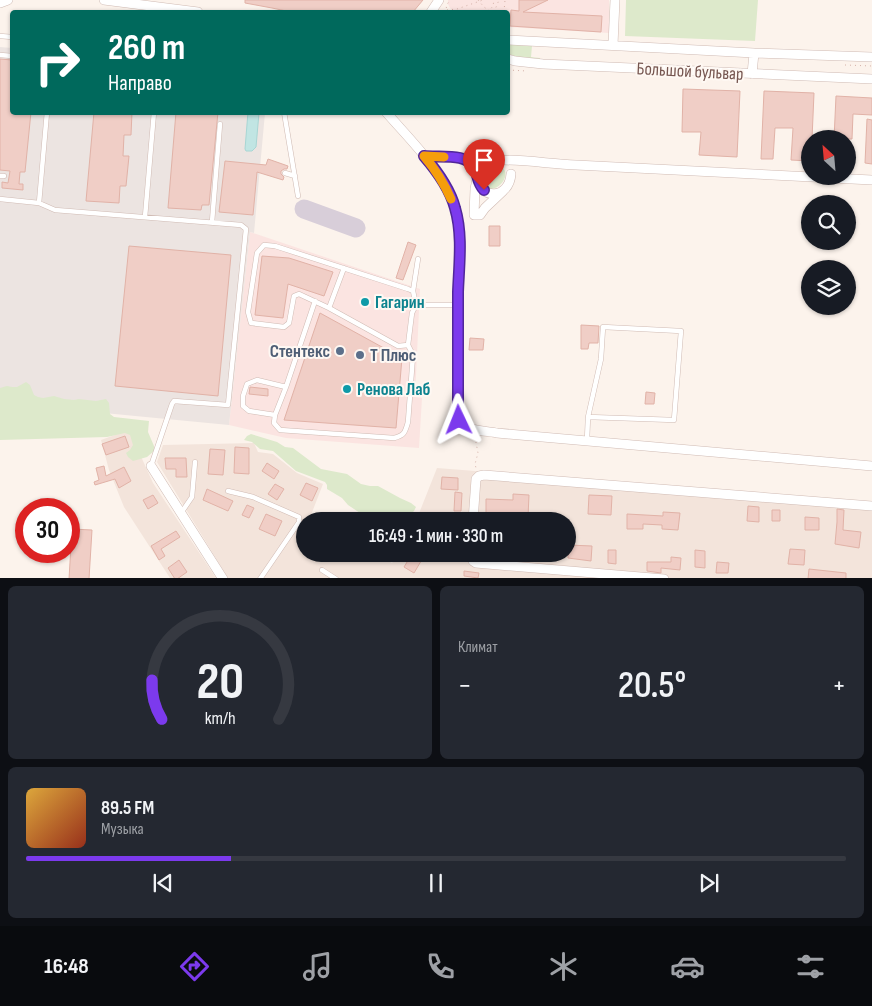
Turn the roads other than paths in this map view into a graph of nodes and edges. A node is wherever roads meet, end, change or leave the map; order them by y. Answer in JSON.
{"nodes":[{"id":1,"x":8,"y":0,"type":"edge"},
{"id":2,"x":104,"y":0,"type":"edge"},
{"id":3,"x":615,"y":0,"type":"edge"},
{"id":4,"x":0,"y":3,"type":"edge"},
{"id":5,"x":182,"y":10,"type":"edge"},
{"id":6,"x":510,"y":40,"type":"edge"},
{"id":7,"x":613,"y":45,"type":"junction"},
{"id":8,"x":754,"y":53,"type":"junction"},
{"id":9,"x":872,"y":57,"type":"edge"},
{"id":10,"x":510,"y":60,"type":"edge"},
{"id":11,"x":752,"y":74,"type":"junction"},
{"id":12,"x":872,"y":79,"type":"edge"},
{"id":13,"x":47,"y":115,"type":"edge"},
{"id":14,"x":154,"y":115,"type":"edge"},
{"id":15,"x":285,"y":115,"type":"edge"},
{"id":16,"x":389,"y":115,"type":"edge"},
{"id":17,"x":220,"y":124,"type":"dead end"},
{"id":18,"x":424,"y":156,"type":"junction"},
{"id":19,"x":455,"y":157,"type":"junction"},
{"id":20,"x":494,"y":159,"type":"junction"},
{"id":21,"x":285,"y":173,"type":"dead end"},
{"id":22,"x":511,"y":174,"type":"dead end"},
{"id":23,"x":295,"y":176,"type":"junction"},
{"id":24,"x":477,"y":178,"type":"junction"},
{"id":25,"x":872,"y":180,"type":"edge"},
{"id":26,"x":503,"y":191,"type":"junction"},
{"id":27,"x":298,"y":196,"type":"dead end"},
{"id":28,"x":0,"y":199,"type":"edge"},
{"id":29,"x":39,"y":203,"type":"junction"},
{"id":30,"x":145,"y":217,"type":"junction"},
{"id":31,"x":212,"y":222,"type":"junction"},
{"id":32,"x":418,"y":259,"type":"dead end"},
{"id":33,"x":344,"y":268,"type":"junction"},
{"id":34,"x":413,"y":291,"type":"junction"},
{"id":35,"x":315,"y":301,"type":"junction"},
{"id":36,"x":416,"y":304,"type":"junction"},
{"id":37,"x":458,"y":305,"type":"junction"},
{"id":38,"x":329,"y":308,"type":"junction"},
{"id":39,"x":408,"y":345,"type":"junction"},
{"id":40,"x":286,"y":387,"type":"junction"},
{"id":41,"x":275,"y":415,"type":"junction"},
{"id":42,"x":588,"y":417,"type":"junction"},
{"id":43,"x":587,"y":440,"type":"junction"},
{"id":44,"x":195,"y":462,"type":"dead end"},
{"id":45,"x":151,"y":466,"type":"joint"},
{"id":46,"x":872,"y":466,"type":"edge"},
{"id":47,"x":228,"y":491,"type":"dead end"},
{"id":48,"x":872,"y":506,"type":"edge"},
{"id":49,"x":474,"y":512,"type":"edge"},
{"id":50,"x":181,"y":513,"type":"junction"},
{"id":51,"x":474,"y":562,"type":"edge"},
{"id":52,"x":322,"y":570,"type":"dead end"},
{"id":53,"x":223,"y":578,"type":"edge"},
{"id":54,"x":260,"y":578,"type":"edge"},
{"id":55,"x":336,"y":578,"type":"edge"},
{"id":56,"x":664,"y":578,"type":"edge"}],
"edges":[{"from":1,"to":4,"type":"street"},
{"from":2,"to":5,"type":"street"},
{"from":3,"to":7,"type":"street"},
{"from":6,"to":7,"type":"street","name":"Большой бульвар"},
{"from":7,"to":8,"type":"street","name":"Большой бульвар"},
{"from":8,"to":9,"type":"street","name":"Большой бульвар"},
{"from":8,"to":11,"type":"street"},
{"from":10,"to":11,"type":"street","name":"Большой бульвар"},
{"from":11,"to":12,"type":"street","name":"Большой бульвар"},
{"from":13,"to":29,"type":"lane"},
{"from":14,"to":30,"type":"lane"},
{"from":15,"to":23,"type":"lane"},
{"from":16,"to":18,"type":"street"},
{"from":17,"to":31,"type":"lane"},
{"from":18,"to":19,"type":"street"},
{"from":18,"to":37,"type":"street"},
{"from":19,"to":20,"type":"street"},
{"from":19,"to":24,"type":"street"},
{"from":20,"to":24,"type":"street"},
{"from":20,"to":25,"type":"street"},
{"from":21,"to":23,"type":"lane"},
{"from":22,"to":26,"type":"street"},
{"from":23,"to":27,"type":"lane"},
{"from":24,"to":26,"type":"street"},
{"from":24,"to":26,"type":"street"},
{"from":28,"to":29,"type":"lane"},
{"from":29,"to":30,"type":"lane"},
{"from":30,"to":31,"type":"lane"},
{"from":31,"to":45,"type":"lane"},
{"from":32,"to":34,"type":"lane"},
{"from":33,"to":34,"type":"lane"},
{"from":33,"to":35,"type":"lane"},
{"from":33,"to":38,"type":"lane"},
{"from":34,"to":36,"type":"lane"},
{"from":35,"to":38,"type":"lane"},
{"from":35,"to":40,"type":"lane"},
{"from":36,"to":37,"type":"lane"},
{"from":36,"to":39,"type":"lane"},
{"from":37,"to":43,"type":"street"},
{"from":38,"to":39,"type":"lane"},
{"from":39,"to":41,"type":"lane"},
{"from":40,"to":41,"type":"lane"},
{"from":40,"to":41,"type":"lane"},
{"from":42,"to":42,"type":"lane"},
{"from":42,"to":43,"type":"lane"},
{"from":43,"to":46,"type":"street"},
{"from":44,"to":50,"type":"lane"},
{"from":45,"to":50,"type":"street"},
{"from":47,"to":54,"type":"lane"},
{"from":48,"to":49,"type":"street"},
{"from":50,"to":53,"type":"street"},
{"from":51,"to":56,"type":"street"},
{"from":52,"to":55,"type":"lane"}]}
